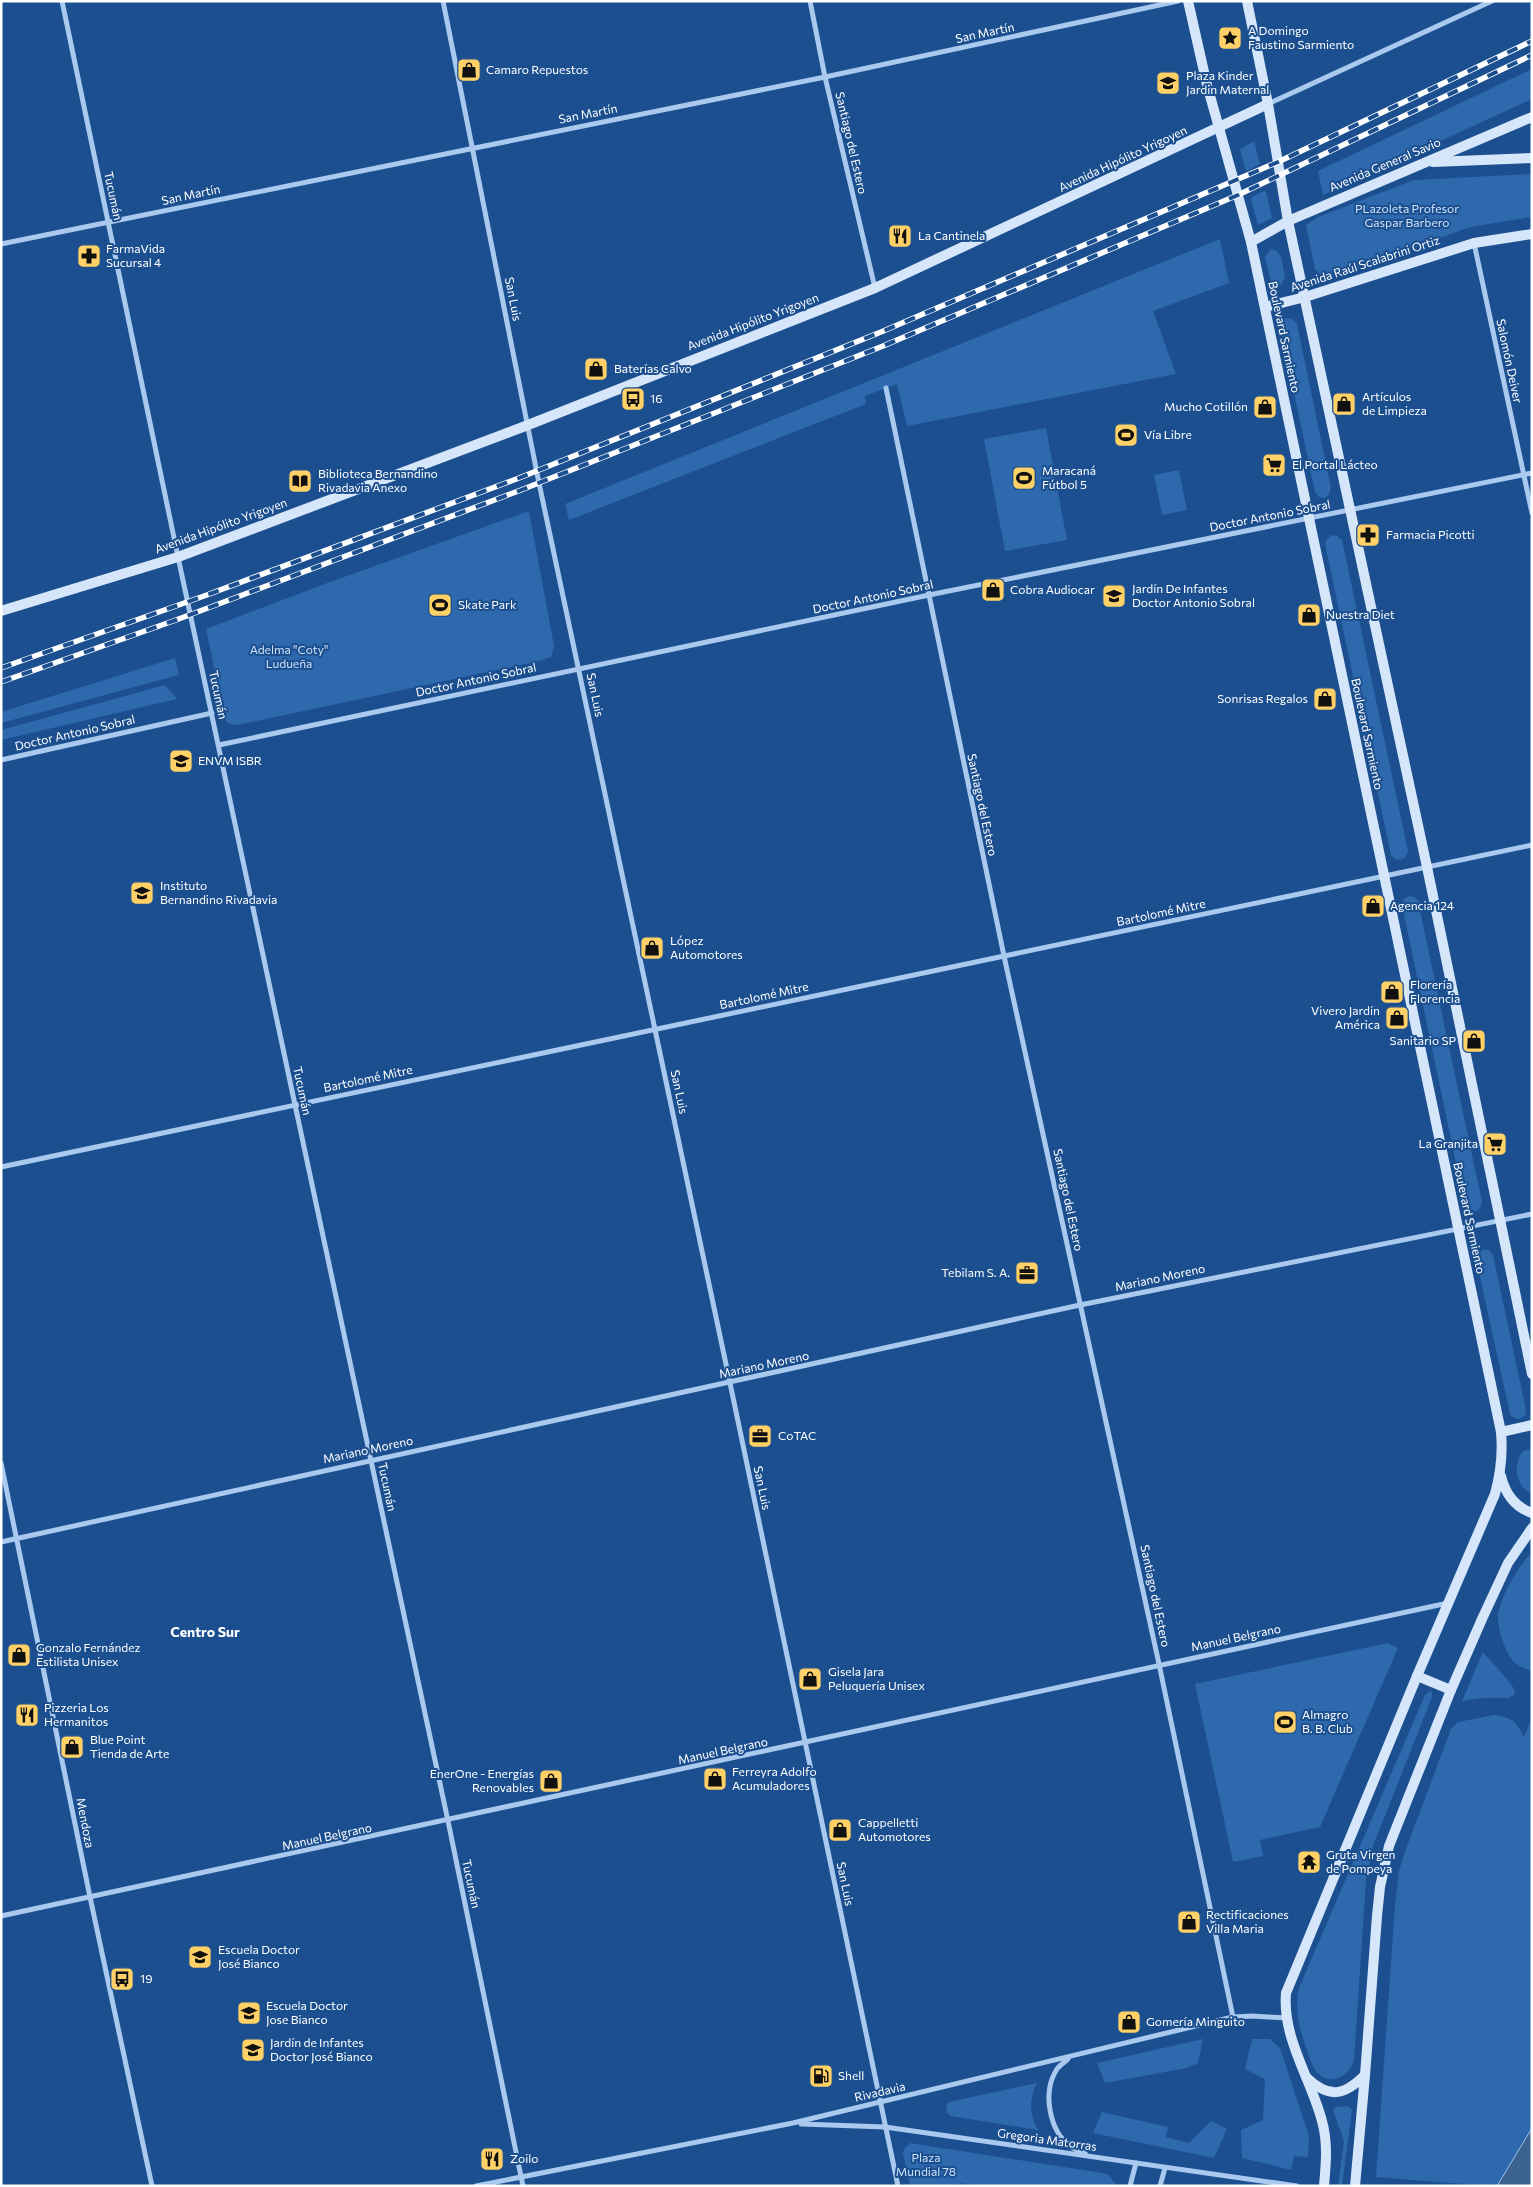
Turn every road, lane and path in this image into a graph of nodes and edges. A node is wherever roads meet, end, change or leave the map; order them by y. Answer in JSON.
{"nodes":[{"id":1,"x":62,"y":1,"type":"edge"},
{"id":2,"x":443,"y":1,"type":"edge"},
{"id":3,"x":810,"y":1,"type":"edge"},
{"id":4,"x":1178,"y":1,"type":"edge"},
{"id":5,"x":1188,"y":1,"type":"edge"},
{"id":6,"x":1247,"y":1,"type":"edge"},
{"id":7,"x":1492,"y":1,"type":"edge"},
{"id":8,"x":825,"y":78,"type":"junction"},
{"id":9,"x":1268,"y":104,"type":"junction"},
{"id":10,"x":1532,"y":116,"type":"edge"},
{"id":11,"x":1220,"y":128,"type":"junction"},
{"id":12,"x":472,"y":147,"type":"junction"},
{"id":13,"x":1532,"y":158,"type":"edge"},
{"id":14,"x":1424,"y":162,"type":"junction"},
{"id":15,"x":1288,"y":220,"type":"junction"},
{"id":16,"x":108,"y":222,"type":"junction"},
{"id":17,"x":1532,"y":234,"type":"edge"},
{"id":18,"x":1251,"y":242,"type":"junction"},
{"id":19,"x":1474,"y":243,"type":"junction"},
{"id":20,"x":1,"y":244,"type":"edge"},
{"id":21,"x":875,"y":288,"type":"junction"},
{"id":22,"x":1305,"y":297,"type":"junction"},
{"id":23,"x":1265,"y":307,"type":"junction"},
{"id":24,"x":886,"y":388,"type":"dead end"},
{"id":25,"x":528,"y":424,"type":"junction"},
{"id":26,"x":1532,"y":473,"type":"edge"},
{"id":27,"x":1524,"y":474,"type":"junction"},
{"id":28,"x":1350,"y":510,"type":"junction"},
{"id":29,"x":1532,"y":513,"type":"edge"},
{"id":30,"x":1309,"y":519,"type":"junction"},
{"id":31,"x":178,"y":557,"type":"junction"},
{"id":32,"x":928,"y":595,"type":"junction"},
{"id":33,"x":1,"y":612,"type":"edge"},
{"id":34,"x":579,"y":668,"type":"junction"},
{"id":35,"x":212,"y":713,"type":"junction"},
{"id":36,"x":219,"y":745,"type":"junction"},
{"id":37,"x":1,"y":760,"type":"edge"},
{"id":38,"x":1532,"y":845,"type":"edge"},
{"id":39,"x":1427,"y":867,"type":"junction"},
{"id":40,"x":1384,"y":876,"type":"junction"},
{"id":41,"x":1004,"y":956,"type":"junction"},
{"id":42,"x":656,"y":1029,"type":"junction"},
{"id":43,"x":295,"y":1105,"type":"junction"},
{"id":44,"x":1,"y":1167,"type":"edge"},
{"id":45,"x":1532,"y":1214,"type":"edge"},
{"id":46,"x":1500,"y":1220,"type":"junction"},
{"id":47,"x":1458,"y":1228,"type":"junction"},
{"id":48,"x":1080,"y":1305,"type":"junction"},
{"id":49,"x":1532,"y":1374,"type":"edge"},
{"id":50,"x":730,"y":1383,"type":"junction"},
{"id":51,"x":1532,"y":1424,"type":"edge"},
{"id":52,"x":1501,"y":1432,"type":"junction"},
{"id":53,"x":371,"y":1459,"type":"junction"},
{"id":54,"x":1,"y":1463,"type":"edge"},
{"id":55,"x":1501,"y":1475,"type":"junction"},
{"id":56,"x":1532,"y":1514,"type":"edge"},
{"id":57,"x":1532,"y":1528,"type":"edge"},
{"id":58,"x":17,"y":1538,"type":"junction"},
{"id":59,"x":1,"y":1542,"type":"edge"},
{"id":60,"x":1448,"y":1603,"type":"junction"},
{"id":61,"x":1159,"y":1664,"type":"junction"},
{"id":62,"x":1416,"y":1676,"type":"junction"},
{"id":63,"x":1451,"y":1690,"type":"junction"},
{"id":64,"x":805,"y":1744,"type":"junction"},
{"id":65,"x":448,"y":1821,"type":"junction"},
{"id":66,"x":90,"y":1897,"type":"junction"},
{"id":67,"x":1,"y":1916,"type":"edge"},
{"id":68,"x":1234,"y":2017,"type":"junction"},
{"id":69,"x":1286,"y":2018,"type":"junction"},
{"id":70,"x":1070,"y":2057,"type":"junction"},
{"id":71,"x":1366,"y":2075,"type":"junction"},
{"id":72,"x":1306,"y":2076,"type":"junction"},
{"id":73,"x":880,"y":2102,"type":"junction"},
{"id":74,"x":793,"y":2123,"type":"junction"},
{"id":75,"x":885,"y":2127,"type":"junction"},
{"id":76,"x":1092,"y":2156,"type":"junction"},
{"id":77,"x":1136,"y":2163,"type":"junction"},
{"id":78,"x":1165,"y":2168,"type":"junction"},
{"id":79,"x":521,"y":2176,"type":"junction"},
{"id":80,"x":152,"y":2186,"type":"edge"},
{"id":81,"x":476,"y":2186,"type":"edge"},
{"id":82,"x":523,"y":2186,"type":"edge"},
{"id":83,"x":898,"y":2186,"type":"edge"},
{"id":84,"x":1130,"y":2186,"type":"edge"},
{"id":85,"x":1160,"y":2186,"type":"edge"},
{"id":86,"x":1297,"y":2186,"type":"edge"},
{"id":87,"x":1324,"y":2186,"type":"edge"},
{"id":88,"x":1354,"y":2186,"type":"edge"}],
"edges":[{"from":1,"to":16,"type":"street","name":"Tucumán"},
{"from":2,"to":12,"type":"street","name":"San Luis"},
{"from":3,"to":8,"type":"street","name":"Santiago del Estero"},
{"from":4,"to":8,"type":"street","name":"San Martín"},
{"from":5,"to":11,"type":"main road","name":"Boulevard Sarmiento"},
{"from":6,"to":9,"type":"main road"},
{"from":7,"to":9,"type":"street","name":"Avenida Hipólito Yrigoyen"},
{"from":8,"to":12,"type":"street","name":"San Martín"},
{"from":8,"to":21,"type":"street","name":"Santiago del Estero"},
{"from":9,"to":11,"type":"main road","name":"Avenida Hipólito Yrigoyen"},
{"from":9,"to":15,"type":"main road"},
{"from":10,"to":14,"type":"main road","name":"Avenida General Savio"},
{"from":11,"to":18,"type":"main road","name":"Boulevard Sarmiento"},
{"from":11,"to":21,"type":"main road","name":"Avenida Hipólito Yrigoyen"},
{"from":12,"to":16,"type":"street","name":"San Martín"},
{"from":12,"to":25,"type":"street","name":"San Luis"},
{"from":13,"to":14,"type":"main road"},
{"from":14,"to":15,"type":"main road","name":"Avenida General Savio"},
{"from":15,"to":18,"type":"main road","name":"Avenida General Savio"},
{"from":15,"to":22,"type":"main road"},
{"from":16,"to":20,"type":"street","name":"San Martín"},
{"from":16,"to":31,"type":"street","name":"Tucumán"},
{"from":17,"to":19,"type":"main road","name":"Avenida Raúl Scalabrini Ortiz"},
{"from":18,"to":23,"type":"main road","name":"Boulevard Sarmiento"},
{"from":19,"to":22,"type":"main road","name":"Avenida Raúl Scalabrini Ortiz"},
{"from":19,"to":27,"type":"street","name":"Salomón Deiver"},
{"from":21,"to":25,"type":"main road","name":"Avenida Hipólito Yrigoyen"},
{"from":22,"to":23,"type":"main road","name":"Avenida Raúl Scalabrini Ortiz"},
{"from":22,"to":28,"type":"main road"},
{"from":23,"to":30,"type":"main road","name":"Boulevard Sarmiento"},
{"from":24,"to":32,"type":"street","name":"Santiago del Estero"},
{"from":25,"to":31,"type":"main road","name":"Avenida Hipólito Yrigoyen"},
{"from":25,"to":34,"type":"street","name":"San Luis"},
{"from":26,"to":27,"type":"street","name":"Doctor Antonio Sobral"},
{"from":27,"to":28,"type":"street","name":"Doctor Antonio Sobral"},
{"from":27,"to":29,"type":"street","name":"Salomón Deiver"},
{"from":28,"to":30,"type":"street","name":"Doctor Antonio Sobral"},
{"from":28,"to":39,"type":"main road"},
{"from":30,"to":32,"type":"street","name":"Doctor Antonio Sobral"},
{"from":30,"to":40,"type":"main road","name":"Boulevard Sarmiento"},
{"from":31,"to":33,"type":"main road","name":"Avenida Hipólito Yrigoyen"},
{"from":31,"to":35,"type":"street","name":"Tucumán"},
{"from":32,"to":34,"type":"street","name":"Doctor Antonio Sobral"},
{"from":32,"to":41,"type":"street","name":"Santiago del Estero"},
{"from":34,"to":36,"type":"street","name":"Doctor Antonio Sobral"},
{"from":34,"to":42,"type":"street","name":"San Luis"},
{"from":35,"to":36,"type":"street","name":"Tucumán"},
{"from":35,"to":37,"type":"street","name":"Doctor Antonio Sobral"},
{"from":36,"to":43,"type":"street","name":"Tucumán"},
{"from":38,"to":39,"type":"street","name":"Bartolomé Mitre"},
{"from":39,"to":40,"type":"street","name":"Bartolomé Mitre"},
{"from":39,"to":46,"type":"main road"},
{"from":40,"to":41,"type":"street","name":"Bartolomé Mitre"},
{"from":40,"to":47,"type":"main road","name":"Boulevard Sarmiento"},
{"from":41,"to":42,"type":"street","name":"Bartolomé Mitre"},
{"from":41,"to":48,"type":"street","name":"Santiago del Estero"},
{"from":42,"to":43,"type":"street","name":"Bartolomé Mitre"},
{"from":42,"to":50,"type":"street","name":"San Luis"},
{"from":43,"to":44,"type":"street","name":"Bartolomé Mitre"},
{"from":43,"to":53,"type":"street","name":"Tucumán"},
{"from":45,"to":46,"type":"street","name":"Mariano Moreno"},
{"from":46,"to":47,"type":"street","name":"Mariano Moreno"},
{"from":46,"to":49,"type":"main road"},
{"from":47,"to":48,"type":"street","name":"Mariano Moreno"},
{"from":47,"to":52,"type":"main road","name":"Boulevard Sarmiento"},
{"from":48,"to":50,"type":"street","name":"Mariano Moreno"},
{"from":48,"to":61,"type":"street","name":"Santiago del Estero"},
{"from":50,"to":53,"type":"street","name":"Mariano Moreno"},
{"from":50,"to":64,"type":"street","name":"San Luis"},
{"from":51,"to":52,"type":"main road"},
{"from":52,"to":55,"type":"main road","name":"Boulevard Sarmiento"},
{"from":53,"to":58,"type":"street","name":"Mariano Moreno"},
{"from":53,"to":65,"type":"street","name":"Tucumán"},
{"from":54,"to":58,"type":"street","name":"Mendoza"},
{"from":55,"to":56,"type":"main road"},
{"from":55,"to":60,"type":"main road"},
{"from":57,"to":63,"type":"main road"},
{"from":58,"to":59,"type":"street","name":"Mariano Moreno"},
{"from":58,"to":66,"type":"street","name":"Mendoza"},
{"from":60,"to":61,"type":"street","name":"Manuel Belgrano"},
{"from":60,"to":62,"type":"main road"},
{"from":61,"to":64,"type":"street","name":"Manuel Belgrano"},
{"from":61,"to":68,"type":"street","name":"Santiago del Estero"},
{"from":62,"to":63,"type":"main road"},
{"from":62,"to":69,"type":"main road"},
{"from":63,"to":71,"type":"main road"},
{"from":64,"to":65,"type":"street","name":"Manuel Belgrano"},
{"from":64,"to":73,"type":"street","name":"San Luis"},
{"from":65,"to":66,"type":"street","name":"Manuel Belgrano"},
{"from":65,"to":79,"type":"street","name":"Tucumán"},
{"from":66,"to":67,"type":"street","name":"Manuel Belgrano"},
{"from":66,"to":80,"type":"street","name":"Mendoza"},
{"from":68,"to":69,"type":"street","name":"Rivadavia"},
{"from":68,"to":70,"type":"street","name":"Rivadavia"},
{"from":69,"to":72,"type":"main road"},
{"from":70,"to":73,"type":"street","name":"Rivadavia"},
{"from":70,"to":76,"type":"street"},
{"from":71,"to":72,"type":"main road"},
{"from":71,"to":88,"type":"main road"},
{"from":72,"to":87,"type":"main road"},
{"from":73,"to":74,"type":"street","name":"Rivadavia"},
{"from":73,"to":75,"type":"street","name":"San Luis"},
{"from":74,"to":75,"type":"street","name":"Gregoria Matorras"},
{"from":74,"to":79,"type":"street","name":"Rivadavia"},
{"from":75,"to":76,"type":"street","name":"Gregoria Matorras"},
{"from":75,"to":83,"type":"street","name":"San Luis"},
{"from":76,"to":77,"type":"street","name":"Gregoria Matorras"},
{"from":77,"to":78,"type":"street","name":"Gregoria Matorras"},
{"from":77,"to":84,"type":"street"},
{"from":78,"to":85,"type":"street"},
{"from":78,"to":86,"type":"street","name":"Gregoria Matorras"},
{"from":79,"to":81,"type":"street","name":"Rivadavia"},
{"from":79,"to":82,"type":"street","name":"Tucumán"}]}
